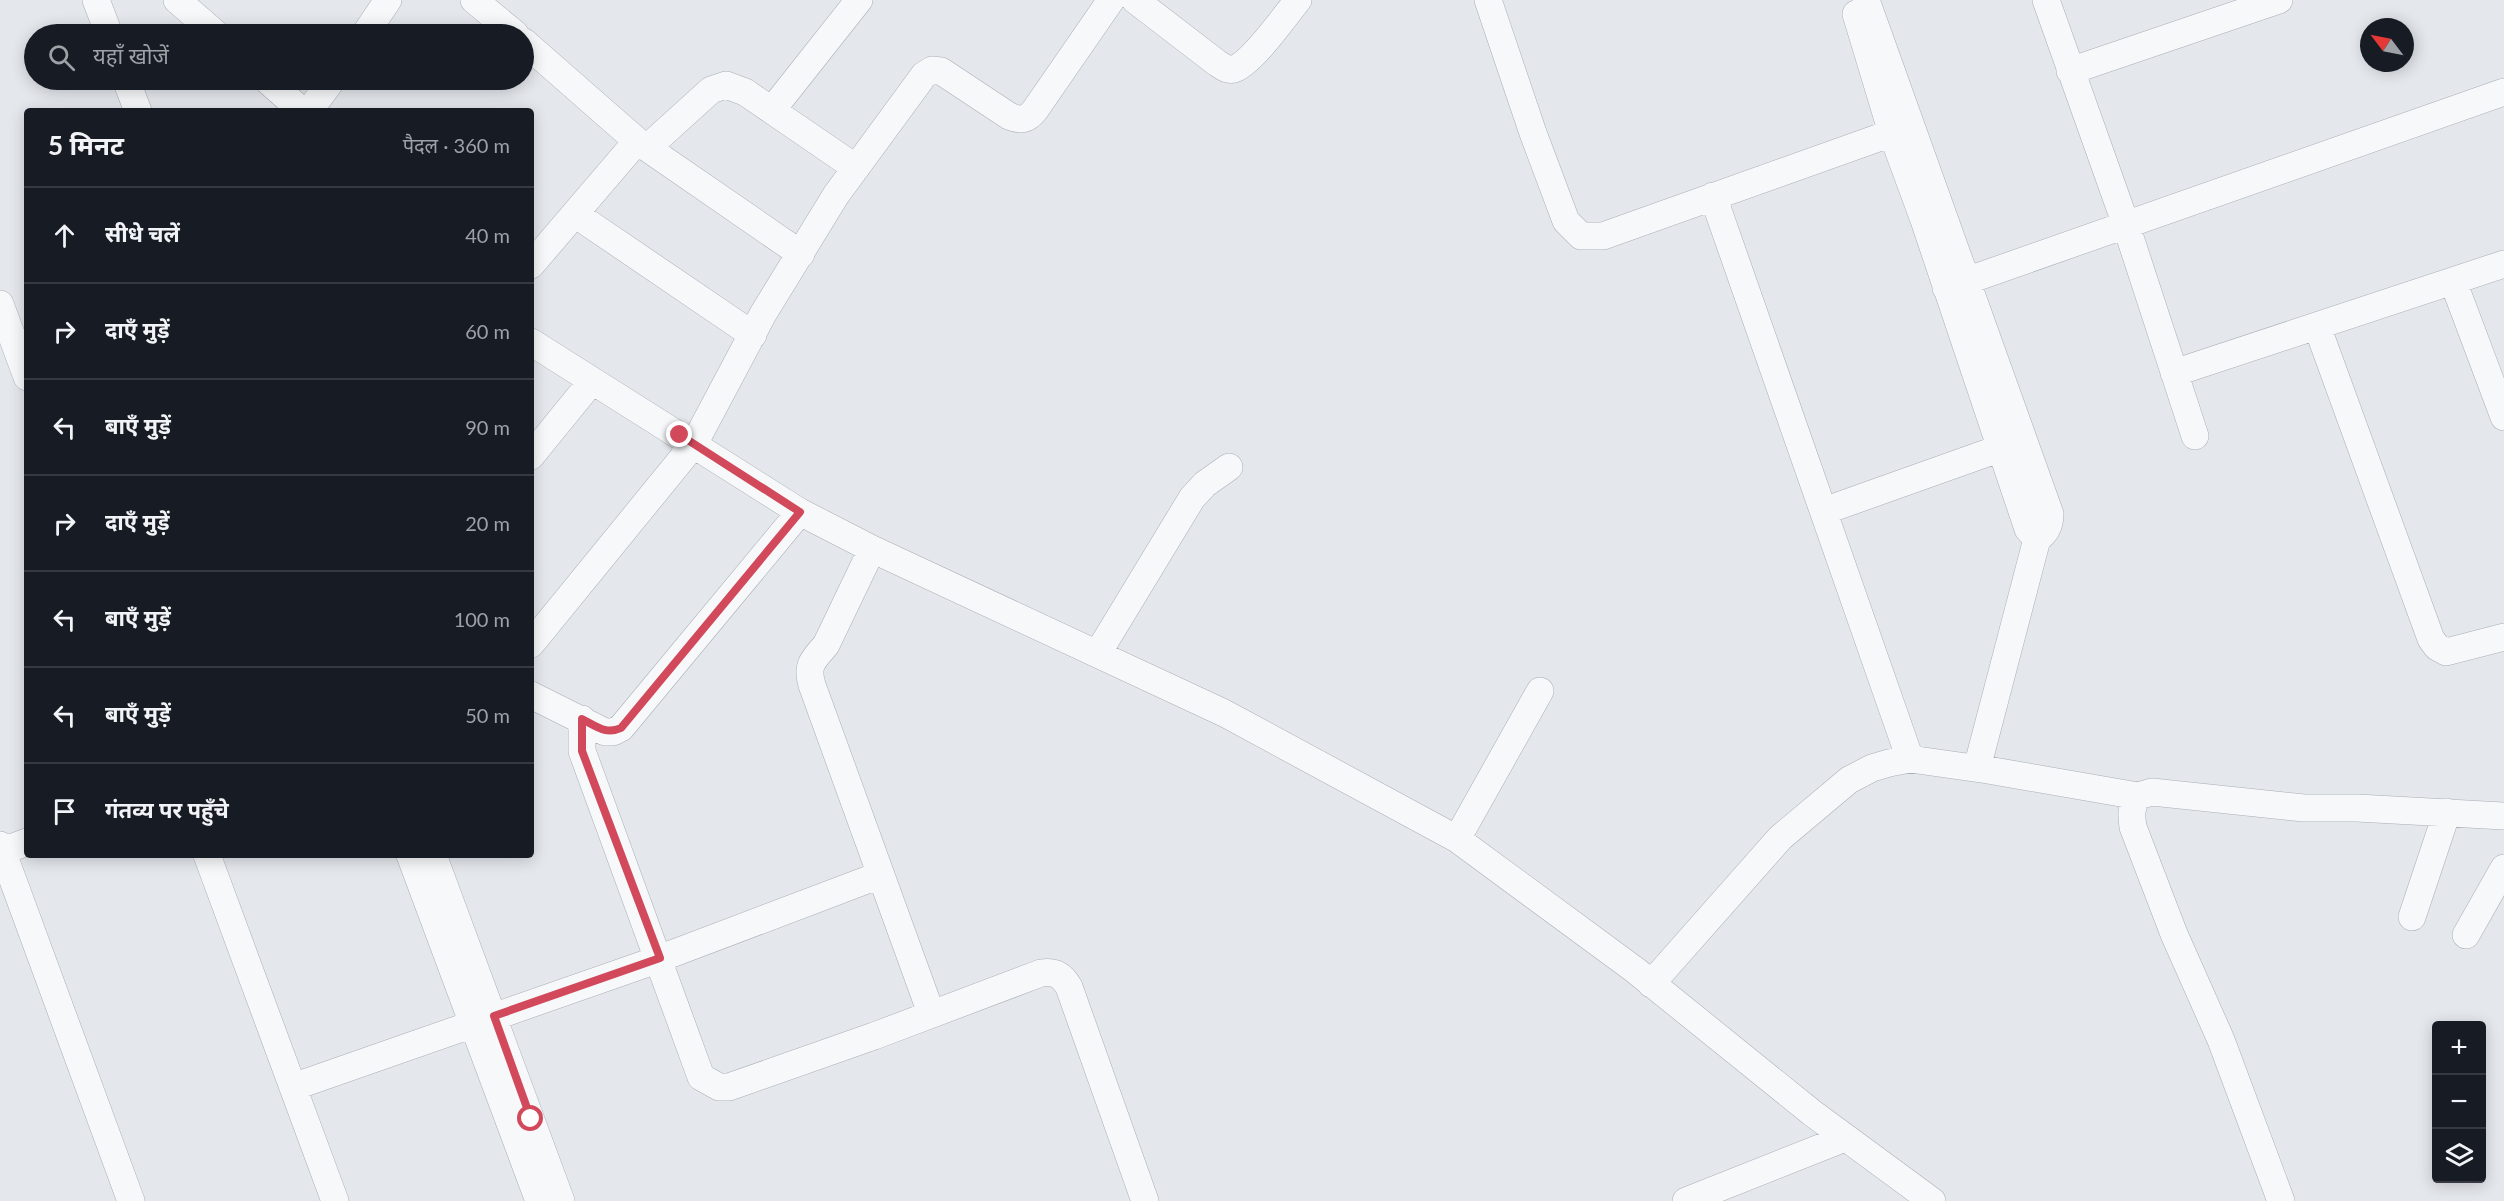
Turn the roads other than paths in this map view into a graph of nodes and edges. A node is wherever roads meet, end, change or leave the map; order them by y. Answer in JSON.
{"nodes":[{"id":1,"x":96,"y":0,"type":"edge"},
{"id":2,"x":177,"y":0,"type":"edge"},
{"id":3,"x":388,"y":0,"type":"edge"},
{"id":4,"x":474,"y":0,"type":"edge"},
{"id":5,"x":859,"y":0,"type":"edge"},
{"id":6,"x":1111,"y":0,"type":"edge"},
{"id":7,"x":1135,"y":0,"type":"edge"},
{"id":8,"x":1298,"y":0,"type":"edge"},
{"id":9,"x":1488,"y":0,"type":"edge"},
{"id":10,"x":1857,"y":0,"type":"edge"},
{"id":11,"x":1866,"y":0,"type":"edge"},
{"id":12,"x":2046,"y":0,"type":"edge"},
{"id":13,"x":2279,"y":0,"type":"edge"},
{"id":14,"x":105,"y":24,"type":"edge"},
{"id":15,"x":205,"y":24,"type":"edge"},
{"id":16,"x":372,"y":24,"type":"edge"},
{"id":17,"x":503,"y":24,"type":"edge"},
{"id":18,"x":534,"y":51,"type":"edge"},
{"id":19,"x":2070,"y":71,"type":"junction"},
{"id":20,"x":130,"y":90,"type":"edge"},
{"id":21,"x":278,"y":90,"type":"edge"},
{"id":22,"x":325,"y":90,"type":"edge"},
{"id":23,"x":2503,"y":96,"type":"edge"},
{"id":24,"x":137,"y":108,"type":"edge"},
{"id":25,"x":299,"y":108,"type":"edge"},
{"id":26,"x":311,"y":108,"type":"edge"},
{"id":27,"x":772,"y":110,"type":"junction"},
{"id":28,"x":1892,"y":133,"type":"junction"},
{"id":29,"x":642,"y":144,"type":"junction"},
{"id":30,"x":856,"y":168,"type":"junction"},
{"id":31,"x":1713,"y":196,"type":"junction"},
{"id":32,"x":575,"y":214,"type":"junction"},
{"id":33,"x":2126,"y":225,"type":"junction"},
{"id":34,"x":801,"y":254,"type":"junction"},
{"id":35,"x":534,"y":262,"type":"edge"},
{"id":36,"x":2504,"y":264,"type":"edge"},
{"id":37,"x":2453,"y":281,"type":"junction"},
{"id":38,"x":1956,"y":284,"type":"junction"},
{"id":39,"x":0,"y":304,"type":"edge"},
{"id":40,"x":2317,"y":326,"type":"junction"},
{"id":41,"x":753,"y":334,"type":"junction"},
{"id":42,"x":534,"y":344,"type":"edge"},
{"id":43,"x":24,"y":369,"type":"edge"},
{"id":44,"x":2174,"y":373,"type":"junction"},
{"id":45,"x":592,"y":381,"type":"junction"},
{"id":46,"x":2504,"y":417,"type":"edge"},
{"id":47,"x":2195,"y":436,"type":"dead end"},
{"id":48,"x":694,"y":444,"type":"junction"},
{"id":49,"x":2001,"y":448,"type":"junction"},
{"id":50,"x":534,"y":452,"type":"edge"},
{"id":51,"x":1229,"y":467,"type":"dead end"},
{"id":52,"x":1824,"y":511,"type":"junction"},
{"id":53,"x":800,"y":512,"type":"junction"},
{"id":54,"x":2037,"y":539,"type":"junction"},
{"id":55,"x":872,"y":549,"type":"junction"},
{"id":56,"x":2504,"y":637,"type":"edge"},
{"id":57,"x":534,"y":640,"type":"edge"},
{"id":58,"x":1098,"y":653,"type":"junction"},
{"id":59,"x":1540,"y":691,"type":"dead end"},
{"id":60,"x":534,"y":696,"type":"edge"},
{"id":61,"x":582,"y":719,"type":"junction"},
{"id":62,"x":1910,"y":759,"type":"junction"},
{"id":63,"x":1977,"y":768,"type":"junction"},
{"id":64,"x":2138,"y":796,"type":"junction"},
{"id":65,"x":2447,"y":812,"type":"junction"},
{"id":66,"x":2504,"y":816,"type":"edge"},
{"id":67,"x":1457,"y":839,"type":"junction"},
{"id":68,"x":7,"y":847,"type":"edge"},
{"id":69,"x":208,"y":858,"type":"edge"},
{"id":70,"x":411,"y":858,"type":"edge"},
{"id":71,"x":434,"y":858,"type":"edge"},
{"id":72,"x":2504,"y":868,"type":"edge"},
{"id":73,"x":879,"y":875,"type":"junction"},
{"id":74,"x":2412,"y":918,"type":"dead end"},
{"id":75,"x":2466,"y":935,"type":"dead end"},
{"id":76,"x":660,"y":958,"type":"junction"},
{"id":77,"x":1651,"y":984,"type":"junction"},
{"id":78,"x":931,"y":1013,"type":"junction"},
{"id":79,"x":483,"y":1020,"type":"junction"},
{"id":80,"x":293,"y":1087,"type":"junction"},
{"id":81,"x":1845,"y":1138,"type":"junction"},
{"id":82,"x":130,"y":1201,"type":"edge"},
{"id":83,"x":335,"y":1201,"type":"edge"},
{"id":84,"x":539,"y":1201,"type":"edge"},
{"id":85,"x":561,"y":1201,"type":"edge"},
{"id":86,"x":1145,"y":1201,"type":"edge"},
{"id":87,"x":1686,"y":1201,"type":"edge"},
{"id":88,"x":1932,"y":1201,"type":"edge"},
{"id":89,"x":2281,"y":1201,"type":"edge"}],
"edges":[{"from":1,"to":14,"type":"street"},
{"from":2,"to":15,"type":"street"},
{"from":3,"to":16,"type":"street"},
{"from":4,"to":17,"type":"street"},
{"from":5,"to":27,"type":"street"},
{"from":6,"to":30,"type":"street"},
{"from":7,"to":8,"type":"street"},
{"from":9,"to":31,"type":"street"},
{"from":10,"to":28,"type":"street"},
{"from":11,"to":38,"type":"street"},
{"from":12,"to":19,"type":"street"},
{"from":13,"to":19,"type":"street"},
{"from":18,"to":29,"type":"street"},
{"from":19,"to":33,"type":"street"},
{"from":20,"to":24,"type":"street"},
{"from":21,"to":25,"type":"street"},
{"from":22,"to":26,"type":"street"},
{"from":23,"to":33,"type":"street"},
{"from":27,"to":29,"type":"street"},
{"from":27,"to":30,"type":"street"},
{"from":28,"to":31,"type":"street"},
{"from":28,"to":38,"type":"street"},
{"from":29,"to":32,"type":"street"},
{"from":29,"to":34,"type":"street"},
{"from":30,"to":34,"type":"street"},
{"from":31,"to":52,"type":"street"},
{"from":32,"to":35,"type":"street"},
{"from":32,"to":41,"type":"street"},
{"from":33,"to":38,"type":"street"},
{"from":33,"to":44,"type":"street"},
{"from":34,"to":41,"type":"street"},
{"from":36,"to":37,"type":"street"},
{"from":37,"to":40,"type":"street"},
{"from":37,"to":46,"type":"street"},
{"from":38,"to":49,"type":"street"},
{"from":38,"to":54,"type":"street"},
{"from":39,"to":43,"type":"street"},
{"from":40,"to":44,"type":"street"},
{"from":40,"to":56,"type":"street"},
{"from":41,"to":48,"type":"street"},
{"from":42,"to":45,"type":"street"},
{"from":44,"to":47,"type":"street"},
{"from":45,"to":48,"type":"street"},
{"from":45,"to":50,"type":"street"},
{"from":48,"to":53,"type":"street"},
{"from":48,"to":57,"type":"street"},
{"from":49,"to":52,"type":"street"},
{"from":49,"to":54,"type":"street"},
{"from":51,"to":58,"type":"street"},
{"from":52,"to":62,"type":"street"},
{"from":53,"to":55,"type":"street"},
{"from":53,"to":61,"type":"street"},
{"from":54,"to":63,"type":"street"},
{"from":55,"to":58,"type":"street"},
{"from":55,"to":73,"type":"street"},
{"from":58,"to":67,"type":"street"},
{"from":59,"to":67,"type":"street"},
{"from":60,"to":61,"type":"street"},
{"from":61,"to":76,"type":"street"},
{"from":62,"to":63,"type":"street"},
{"from":62,"to":77,"type":"street"},
{"from":63,"to":64,"type":"street"},
{"from":64,"to":65,"type":"street"},
{"from":64,"to":89,"type":"street"},
{"from":65,"to":66,"type":"street"},
{"from":65,"to":74,"type":"street"},
{"from":67,"to":77,"type":"street"},
{"from":68,"to":82,"type":"street"},
{"from":69,"to":80,"type":"street"},
{"from":70,"to":79,"type":"street"},
{"from":71,"to":79,"type":"street"},
{"from":72,"to":75,"type":"street"},
{"from":73,"to":76,"type":"street"},
{"from":73,"to":78,"type":"street"},
{"from":76,"to":78,"type":"street"},
{"from":76,"to":79,"type":"street"},
{"from":77,"to":81,"type":"street"},
{"from":78,"to":86,"type":"street"},
{"from":79,"to":80,"type":"street"},
{"from":79,"to":84,"type":"street"},
{"from":79,"to":85,"type":"street"},
{"from":80,"to":83,"type":"street"},
{"from":81,"to":87,"type":"street"},
{"from":81,"to":88,"type":"street"}]}
